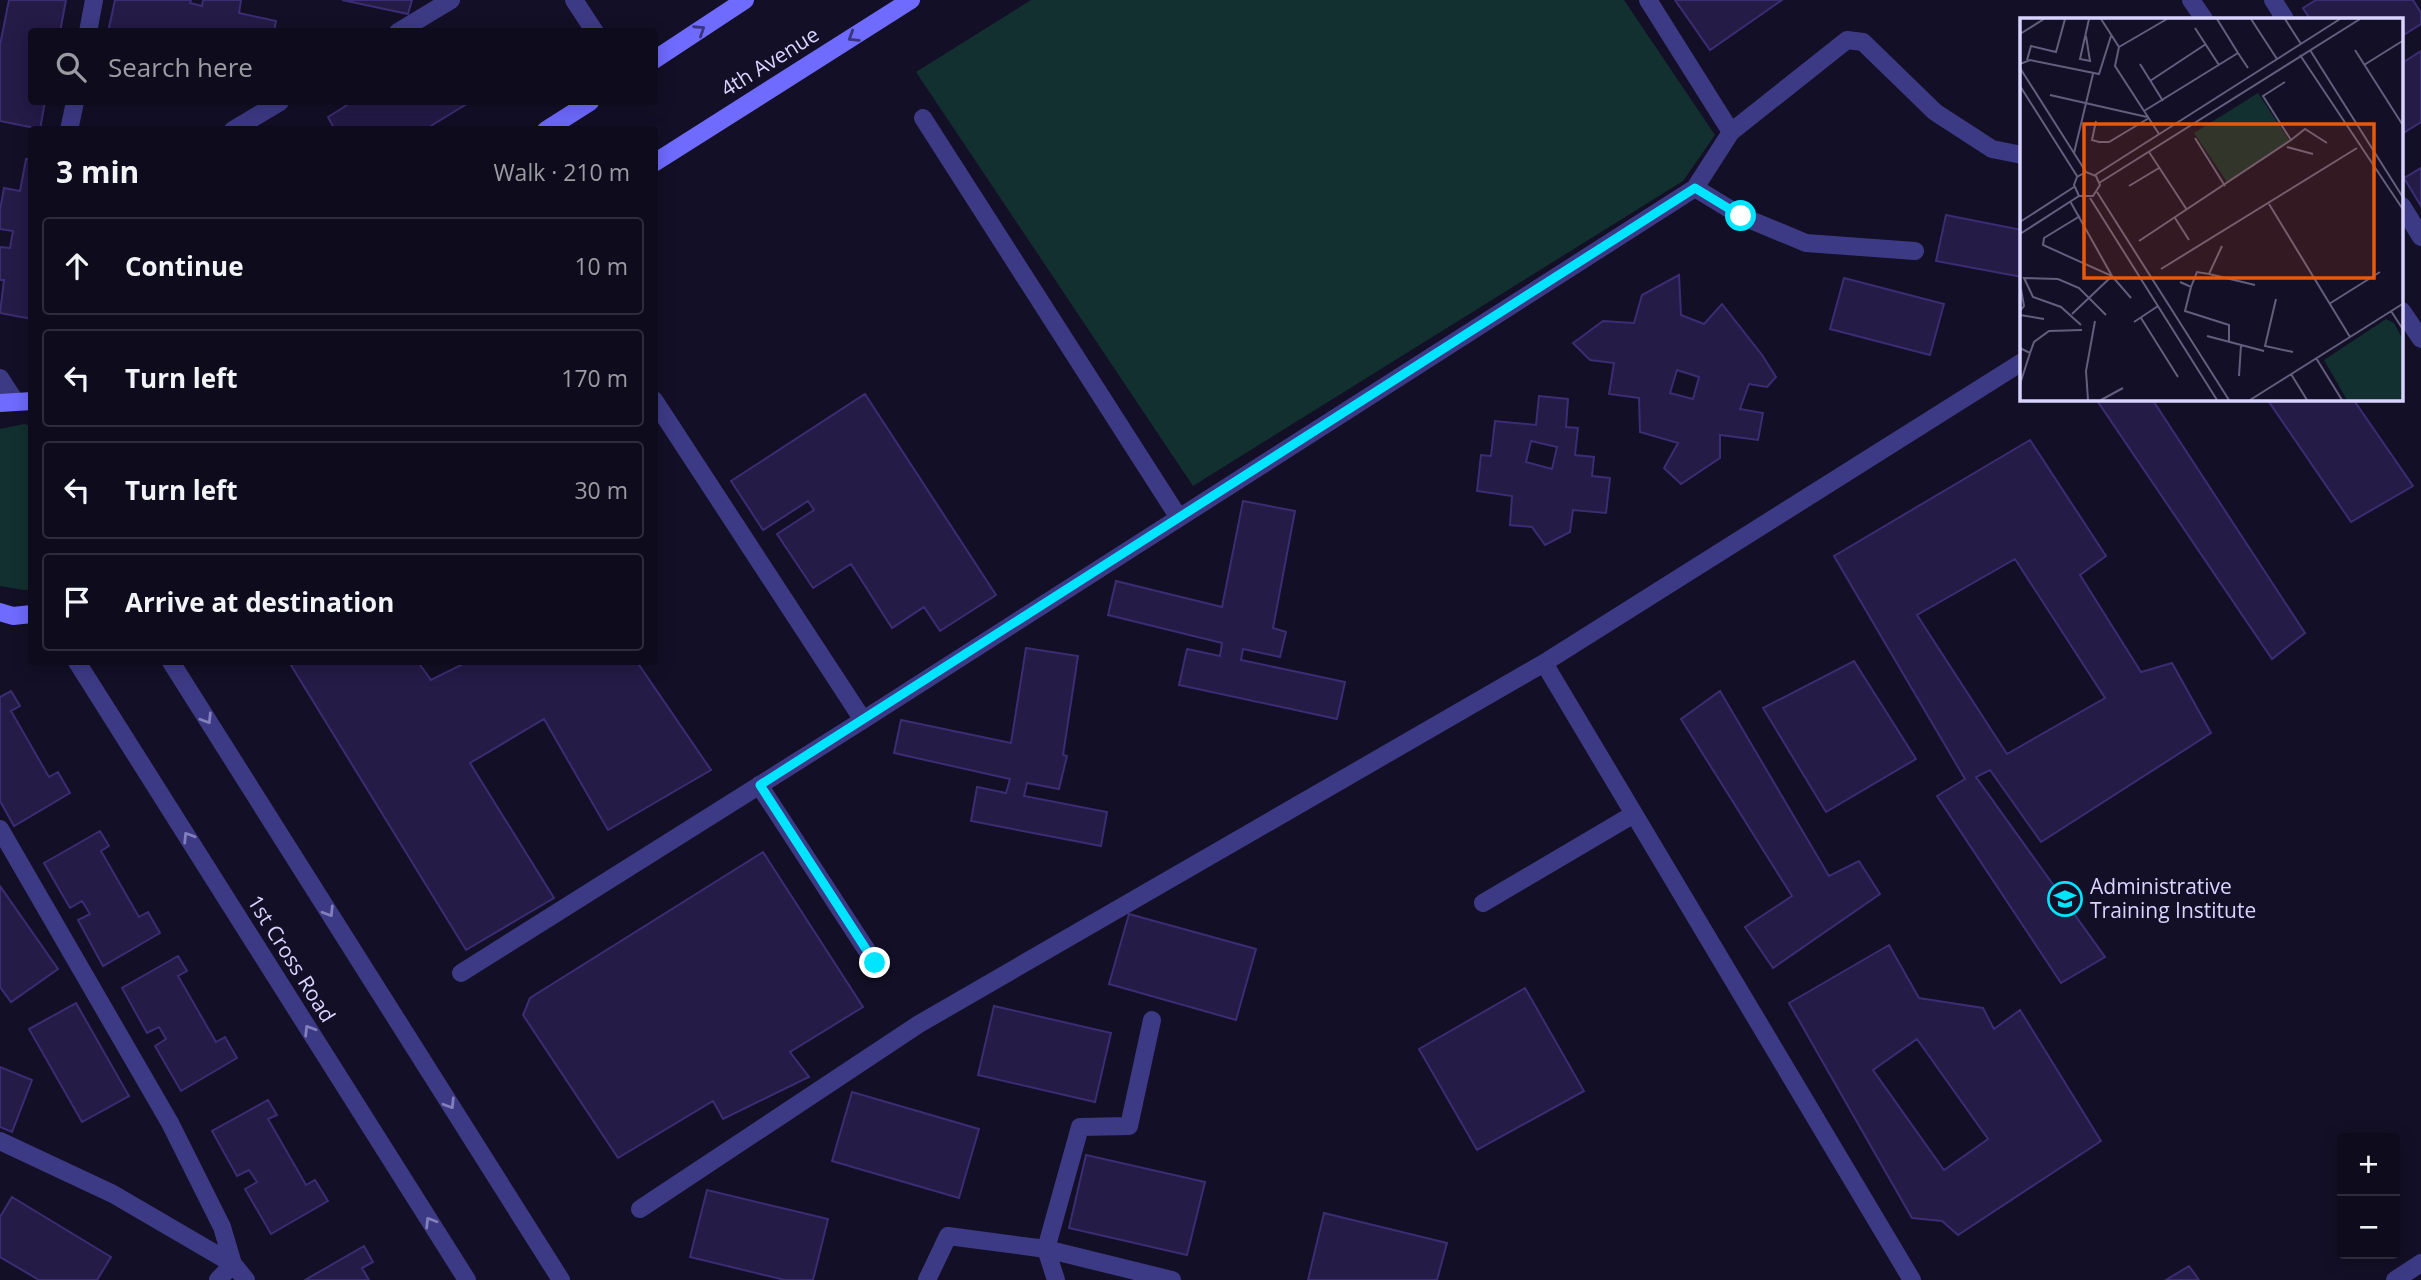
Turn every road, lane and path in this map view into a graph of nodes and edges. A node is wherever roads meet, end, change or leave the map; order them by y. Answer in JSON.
{"nodes":[{"id":1,"x":94,"y":0,"type":"edge"},
{"id":2,"x":452,"y":0,"type":"edge"},
{"id":3,"x":574,"y":0,"type":"edge"},
{"id":4,"x":746,"y":0,"type":"edge"},
{"id":5,"x":911,"y":0,"type":"edge"},
{"id":6,"x":1648,"y":0,"type":"edge"},
{"id":7,"x":2191,"y":0,"type":"edge"},
{"id":8,"x":2273,"y":0,"type":"edge"},
{"id":9,"x":2203,"y":18,"type":"edge"},
{"id":10,"x":2284,"y":18,"type":"edge"},
{"id":11,"x":89,"y":28,"type":"edge"},
{"id":12,"x":405,"y":28,"type":"edge"},
{"id":13,"x":592,"y":28,"type":"edge"},
{"id":14,"x":658,"y":57,"type":"edge"},
{"id":15,"x":74,"y":105,"type":"edge"},
{"id":16,"x":275,"y":105,"type":"edge"},
{"id":17,"x":585,"y":105,"type":"edge"},
{"id":18,"x":923,"y":118,"type":"dead end"},
{"id":19,"x":70,"y":126,"type":"edge"},
{"id":20,"x":240,"y":126,"type":"edge"},
{"id":21,"x":552,"y":126,"type":"edge"},
{"id":22,"x":1731,"y":132,"type":"junction"},
{"id":23,"x":2020,"y":155,"type":"edge"},
{"id":24,"x":658,"y":160,"type":"edge"},
{"id":25,"x":1695,"y":188,"type":"junction"},
{"id":26,"x":2404,"y":209,"type":"edge"},
{"id":27,"x":2421,"y":237,"type":"edge"},
{"id":28,"x":1915,"y":251,"type":"dead end"},
{"id":29,"x":2404,"y":314,"type":"edge"},
{"id":30,"x":2421,"y":340,"type":"edge"},
{"id":31,"x":2020,"y":363,"type":"edge"},
{"id":32,"x":0,"y":378,"type":"edge"},
{"id":33,"x":16,"y":402,"type":"edge"},
{"id":34,"x":658,"y":406,"type":"edge"},
{"id":35,"x":1179,"y":518,"type":"junction"},
{"id":36,"x":0,"y":612,"type":"edge"},
{"id":37,"x":28,"y":614,"type":"edge"},
{"id":38,"x":1544,"y":663,"type":"junction"},
{"id":39,"x":79,"y":665,"type":"edge"},
{"id":40,"x":173,"y":665,"type":"edge"},
{"id":41,"x":863,"y":720,"type":"junction"},
{"id":42,"x":760,"y":785,"type":"junction"},
{"id":43,"x":1634,"y":814,"type":"junction"},
{"id":44,"x":0,"y":829,"type":"edge"},
{"id":45,"x":1483,"y":903,"type":"dead end"},
{"id":46,"x":875,"y":963,"type":"dead end"},
{"id":47,"x":461,"y":973,"type":"dead end"},
{"id":48,"x":1152,"y":1020,"type":"dead end"},
{"id":49,"x":0,"y":1140,"type":"edge"},
{"id":50,"x":640,"y":1209,"type":"dead end"},
{"id":51,"x":1046,"y":1249,"type":"junction"},
{"id":52,"x":2421,"y":1264,"type":"edge"},
{"id":53,"x":233,"y":1265,"type":"junction"},
{"id":54,"x":218,"y":1280,"type":"edge"},
{"id":55,"x":247,"y":1280,"type":"edge"},
{"id":56,"x":467,"y":1280,"type":"edge"},
{"id":57,"x":561,"y":1280,"type":"edge"},
{"id":58,"x":927,"y":1280,"type":"edge"},
{"id":59,"x":1056,"y":1280,"type":"edge"},
{"id":60,"x":1172,"y":1280,"type":"edge"},
{"id":61,"x":1912,"y":1280,"type":"edge"},
{"id":62,"x":2395,"y":1280,"type":"edge"}],
"edges":[{"from":1,"to":11,"type":"street"},
{"from":2,"to":12,"type":"street"},
{"from":3,"to":13,"type":"street"},
{"from":14,"to":4,"type":"main road","one_way":true},
{"from":5,"to":24,"type":"main road","name":"4th Avenue","one_way":true},
{"from":6,"to":22,"type":"street"},
{"from":7,"to":9,"type":"street"},
{"from":8,"to":10,"type":"street"},
{"from":15,"to":19,"type":"street"},
{"from":16,"to":20,"type":"street"},
{"from":17,"to":21,"type":"main road"},
{"from":18,"to":35,"type":"street"},
{"from":22,"to":23,"type":"street"},
{"from":22,"to":25,"type":"street"},
{"from":25,"to":28,"type":"street"},
{"from":25,"to":35,"type":"street"},
{"from":26,"to":27,"type":"street"},
{"from":29,"to":30,"type":"street"},
{"from":31,"to":38,"type":"street"},
{"from":32,"to":33,"type":"street"},
{"from":34,"to":41,"type":"street"},
{"from":35,"to":41,"type":"street"},
{"from":36,"to":37,"type":"main road"},
{"from":38,"to":43,"type":"street"},
{"from":38,"to":50,"type":"street"},
{"from":56,"to":39,"type":"street","name":"1st Cross Road","one_way":true},
{"from":40,"to":57,"type":"street","one_way":true},
{"from":41,"to":42,"type":"street"},
{"from":42,"to":46,"type":"street"},
{"from":42,"to":47,"type":"street"},
{"from":43,"to":45,"type":"street"},
{"from":43,"to":61,"type":"street"},
{"from":44,"to":53,"type":"street"},
{"from":48,"to":51,"type":"street"},
{"from":49,"to":53,"type":"street"},
{"from":51,"to":58,"type":"street"},
{"from":51,"to":59,"type":"street"},
{"from":51,"to":60,"type":"street"},
{"from":52,"to":62,"type":"street"},
{"from":53,"to":54,"type":"street"},
{"from":53,"to":55,"type":"street"}]}
